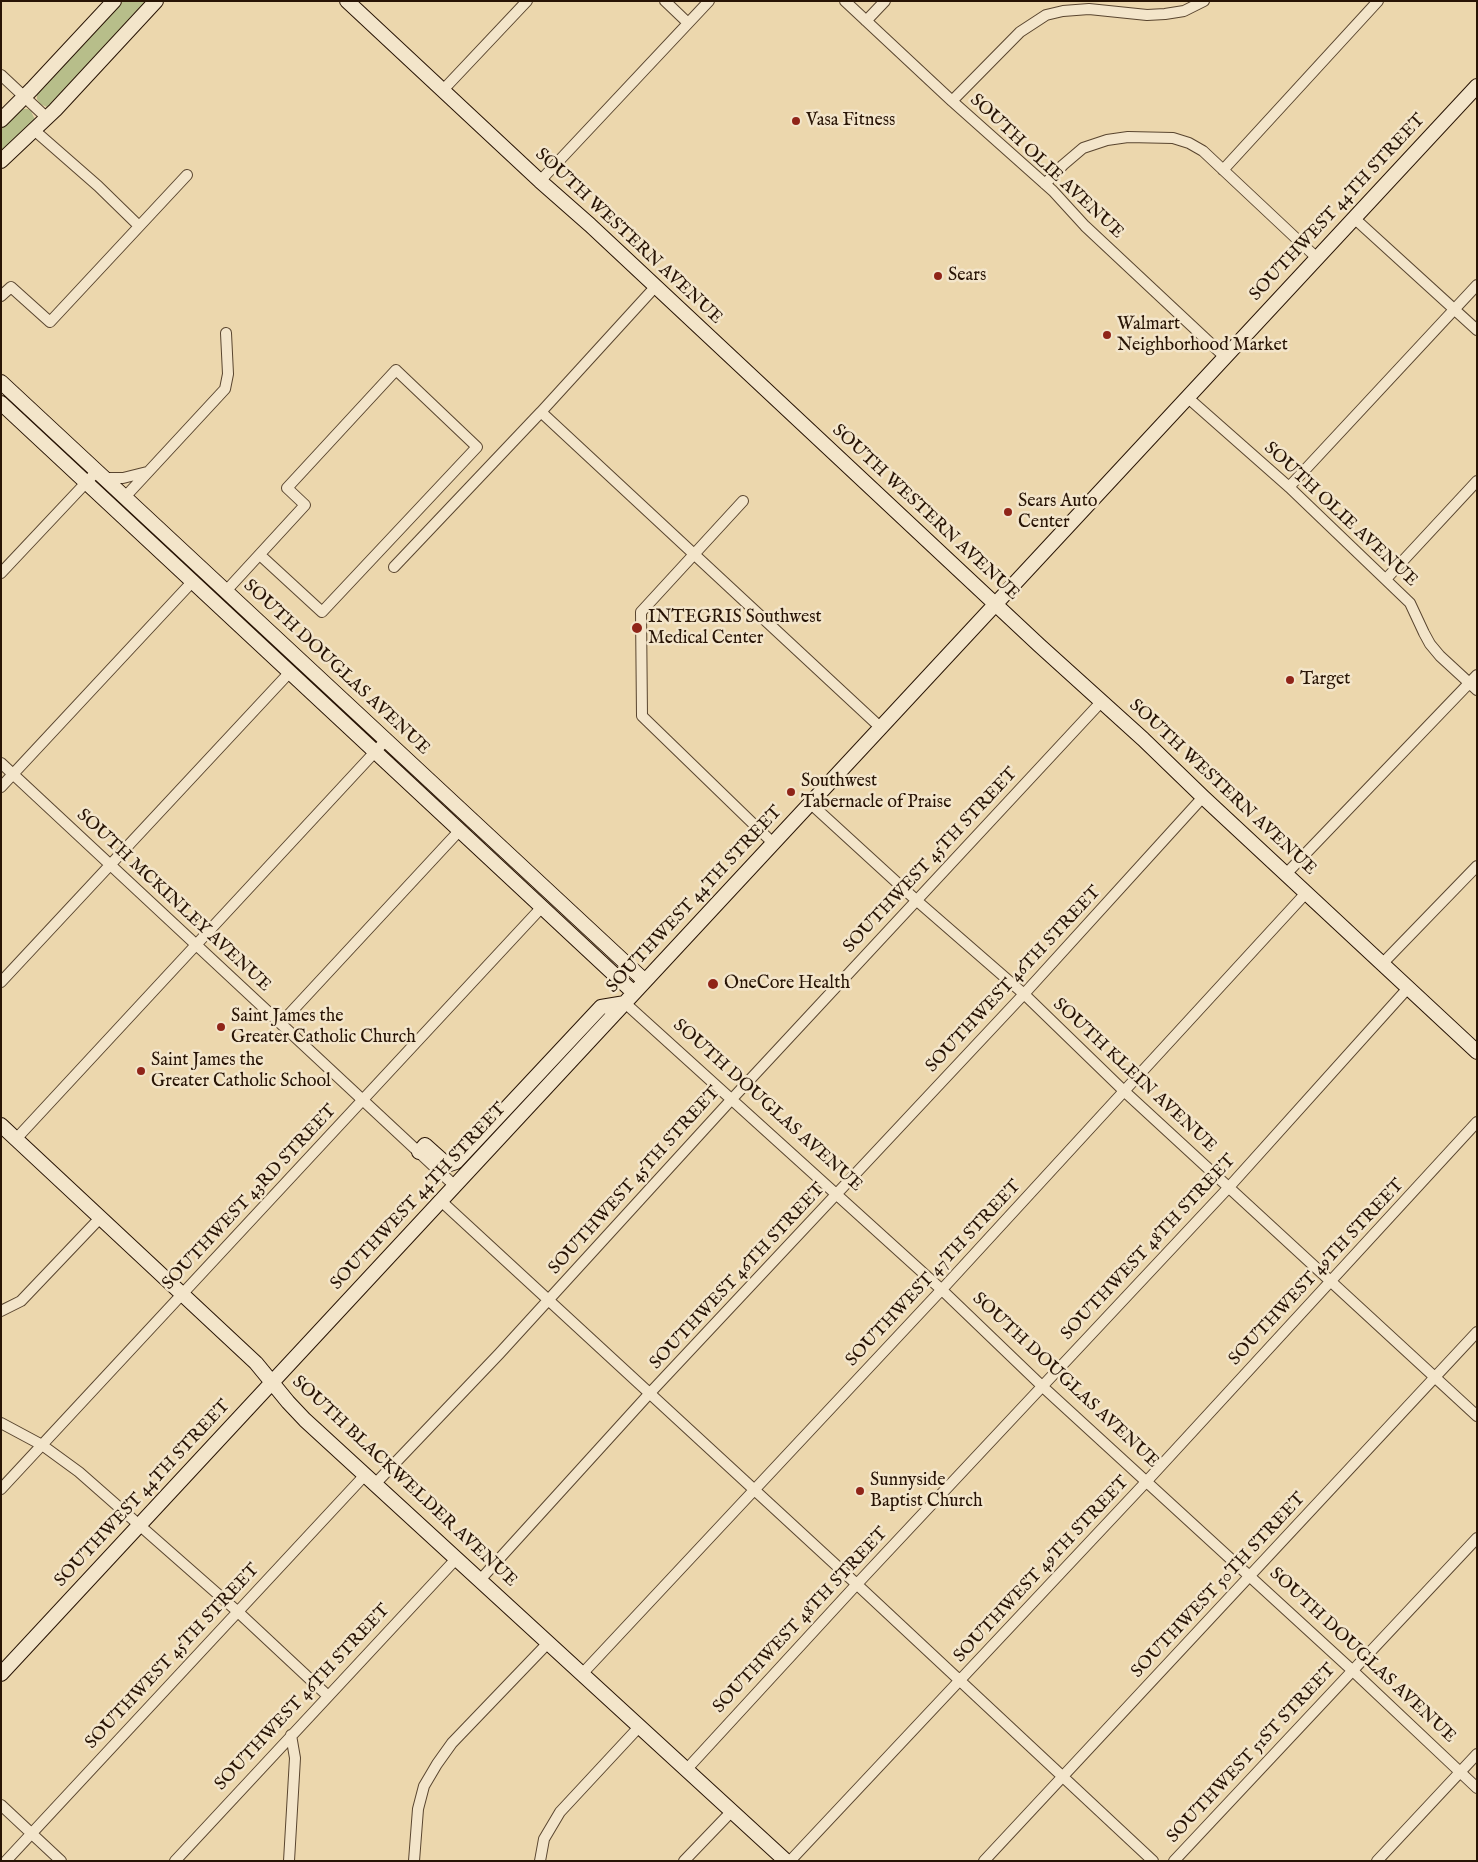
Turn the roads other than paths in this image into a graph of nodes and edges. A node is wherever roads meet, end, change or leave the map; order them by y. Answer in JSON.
{"nodes":[{"id":1,"x":114,"y":1,"type":"edge"},
{"id":2,"x":156,"y":1,"type":"edge"},
{"id":3,"x":347,"y":1,"type":"edge"},
{"id":4,"x":527,"y":1,"type":"edge"},
{"id":5,"x":664,"y":1,"type":"edge"},
{"id":6,"x":709,"y":1,"type":"edge"},
{"id":7,"x":845,"y":1,"type":"edge"},
{"id":8,"x":885,"y":1,"type":"edge"},
{"id":9,"x":1204,"y":1,"type":"edge"},
{"id":10,"x":1378,"y":1,"type":"edge"},
{"id":11,"x":1090,"y":5,"type":"edge"},
{"id":12,"x":866,"y":21,"type":"junction"},
{"id":13,"x":688,"y":23,"type":"junction"},
{"id":14,"x":1,"y":75,"type":"edge"},
{"id":15,"x":1477,"y":86,"type":"edge"},
{"id":16,"x":443,"y":90,"type":"junction"},
{"id":17,"x":24,"y":97,"type":"junction"},
{"id":18,"x":952,"y":101,"type":"junction"},
{"id":19,"x":46,"y":118,"type":"junction"},
{"id":20,"x":1,"y":120,"type":"edge"},
{"id":21,"x":34,"y":130,"type":"junction"},
{"id":22,"x":1,"y":161,"type":"edge"},
{"id":23,"x":1223,"y":170,"type":"junction"},
{"id":24,"x":187,"y":175,"type":"dead end"},
{"id":25,"x":540,"y":181,"type":"junction"},
{"id":26,"x":1045,"y":184,"type":"junction"},
{"id":27,"x":1354,"y":218,"type":"junction"},
{"id":28,"x":139,"y":226,"type":"junction"},
{"id":29,"x":1317,"y":258,"type":"junction"},
{"id":30,"x":1477,"y":285,"type":"edge"},
{"id":31,"x":656,"y":286,"type":"junction"},
{"id":32,"x":1,"y":296,"type":"edge"},
{"id":33,"x":1454,"y":310,"type":"junction"},
{"id":34,"x":1477,"y":330,"type":"edge"},
{"id":35,"x":226,"y":333,"type":"dead end"},
{"id":36,"x":1225,"y":357,"type":"junction"},
{"id":37,"x":1,"y":382,"type":"edge"},
{"id":38,"x":1188,"y":397,"type":"junction"},
{"id":39,"x":1,"y":403,"type":"edge"},
{"id":40,"x":540,"y":412,"type":"junction"},
{"id":41,"x":148,"y":472,"type":"junction"},
{"id":42,"x":100,"y":474,"type":"junction"},
{"id":43,"x":1477,"y":481,"type":"edge"},
{"id":44,"x":86,"y":482,"type":"junction"},
{"id":45,"x":1289,"y":487,"type":"junction"},
{"id":46,"x":126,"y":497,"type":"junction"},
{"id":47,"x":743,"y":501,"type":"dead end"},
{"id":48,"x":693,"y":554,"type":"junction"},
{"id":49,"x":260,"y":555,"type":"junction"},
{"id":50,"x":394,"y":567,"type":"dead end"},
{"id":51,"x":1,"y":573,"type":"edge"},
{"id":52,"x":1386,"y":578,"type":"junction"},
{"id":53,"x":192,"y":581,"type":"junction"},
{"id":54,"x":226,"y":591,"type":"junction"},
{"id":55,"x":995,"y":604,"type":"junction"},
{"id":56,"x":290,"y":672,"type":"junction"},
{"id":57,"x":1477,"y":675,"type":"edge"},
{"id":58,"x":1473,"y":686,"type":"edge"},
{"id":59,"x":1102,"y":701,"type":"junction"},
{"id":60,"x":880,"y":728,"type":"junction"},
{"id":61,"x":386,"y":740,"type":"junction"},
{"id":62,"x":375,"y":752,"type":"junction"},
{"id":63,"x":1,"y":763,"type":"edge"},
{"id":64,"x":13,"y":774,"type":"junction"},
{"id":65,"x":1,"y":787,"type":"edge"},
{"id":66,"x":1203,"y":797,"type":"junction"},
{"id":67,"x":810,"y":803,"type":"junction"},
{"id":68,"x":460,"y":830,"type":"junction"},
{"id":69,"x":773,"y":843,"type":"junction"},
{"id":70,"x":110,"y":865,"type":"junction"},
{"id":71,"x":1477,"y":866,"type":"edge"},
{"id":72,"x":1286,"y":874,"type":"junction"},
{"id":73,"x":1306,"y":893,"type":"junction"},
{"id":74,"x":916,"y":900,"type":"junction"},
{"id":75,"x":542,"y":907,"type":"junction"},
{"id":76,"x":195,"y":945,"type":"junction"},
{"id":77,"x":1382,"y":964,"type":"junction"},
{"id":78,"x":645,"y":981,"type":"junction"},
{"id":79,"x":1,"y":982,"type":"edge"},
{"id":80,"x":1408,"y":988,"type":"junction"},
{"id":81,"x":1024,"y":994,"type":"junction"},
{"id":82,"x":630,"y":998,"type":"junction"},
{"id":83,"x":281,"y":1023,"type":"junction"},
{"id":84,"x":1477,"y":1052,"type":"edge"},
{"id":85,"x":1124,"y":1091,"type":"junction"},
{"id":86,"x":362,"y":1100,"type":"junction"},
{"id":87,"x":731,"y":1100,"type":"junction"},
{"id":88,"x":1477,"y":1122,"type":"edge"},
{"id":89,"x":1,"y":1125,"type":"edge"},
{"id":90,"x":16,"y":1139,"type":"junction"},
{"id":91,"x":422,"y":1149,"type":"junction"},
{"id":92,"x":455,"y":1186,"type":"junction"},
{"id":93,"x":1230,"y":1186,"type":"junction"},
{"id":94,"x":837,"y":1195,"type":"junction"},
{"id":95,"x":440,"y":1202,"type":"junction"},
{"id":96,"x":101,"y":1217,"type":"junction"},
{"id":97,"x":1331,"y":1281,"type":"junction"},
{"id":98,"x":942,"y":1290,"type":"junction"},
{"id":99,"x":183,"y":1294,"type":"junction"},
{"id":100,"x":549,"y":1300,"type":"junction"},
{"id":101,"x":1,"y":1311,"type":"edge"},
{"id":102,"x":1477,"y":1332,"type":"edge"},
{"id":103,"x":1435,"y":1377,"type":"junction"},
{"id":104,"x":272,"y":1383,"type":"junction"},
{"id":105,"x":1043,"y":1388,"type":"junction"},
{"id":106,"x":649,"y":1394,"type":"junction"},
{"id":107,"x":1477,"y":1416,"type":"edge"},
{"id":108,"x":1,"y":1423,"type":"edge"},
{"id":109,"x":42,"y":1445,"type":"junction"},
{"id":110,"x":370,"y":1479,"type":"junction"},
{"id":111,"x":1146,"y":1482,"type":"junction"},
{"id":112,"x":1,"y":1489,"type":"edge"},
{"id":113,"x":754,"y":1490,"type":"junction"},
{"id":114,"x":139,"y":1525,"type":"junction"},
{"id":115,"x":1477,"y":1538,"type":"edge"},
{"id":116,"x":456,"y":1559,"type":"junction"},
{"id":117,"x":1250,"y":1578,"type":"junction"},
{"id":118,"x":480,"y":1580,"type":"junction"},
{"id":119,"x":857,"y":1584,"type":"junction"},
{"id":120,"x":237,"y":1611,"type":"junction"},
{"id":121,"x":548,"y":1644,"type":"junction"},
{"id":122,"x":1353,"y":1672,"type":"junction"},
{"id":123,"x":1,"y":1674,"type":"edge"},
{"id":124,"x":582,"y":1674,"type":"junction"},
{"id":125,"x":960,"y":1682,"type":"junction"},
{"id":126,"x":328,"y":1696,"type":"junction"},
{"id":127,"x":639,"y":1727,"type":"junction"},
{"id":128,"x":291,"y":1735,"type":"junction"},
{"id":129,"x":1477,"y":1754,"type":"edge"},
{"id":130,"x":686,"y":1770,"type":"junction"},
{"id":131,"x":1460,"y":1772,"type":"junction"},
{"id":132,"x":1063,"y":1776,"type":"junction"},
{"id":133,"x":1477,"y":1788,"type":"edge"},
{"id":134,"x":1,"y":1805,"type":"edge"},
{"id":135,"x":732,"y":1811,"type":"junction"},
{"id":136,"x":32,"y":1833,"type":"junction"},
{"id":137,"x":6,"y":1861,"type":"edge"},
{"id":138,"x":61,"y":1861,"type":"edge"},
{"id":139,"x":175,"y":1861,"type":"edge"},
{"id":140,"x":289,"y":1861,"type":"edge"},
{"id":141,"x":414,"y":1861,"type":"edge"},
{"id":142,"x":540,"y":1861,"type":"edge"},
{"id":143,"x":684,"y":1861,"type":"edge"},
{"id":144,"x":786,"y":1861,"type":"edge"},
{"id":145,"x":790,"y":1861,"type":"edge"},
{"id":146,"x":984,"y":1861,"type":"edge"},
{"id":147,"x":1154,"y":1861,"type":"edge"},
{"id":148,"x":1174,"y":1861,"type":"edge"},
{"id":149,"x":1377,"y":1861,"type":"edge"}],
"edges":[{"from":1,"to":17,"type":"main road"},
{"from":2,"to":19,"type":"main road"},
{"from":3,"to":16,"type":"main road","name":"SOUTH WESTERN AVENUE"},
{"from":4,"to":16,"type":"street"},
{"from":5,"to":13,"type":"street"},
{"from":6,"to":13,"type":"street"},
{"from":7,"to":12,"type":"street","name":"SOUTH OLIE AVENUE"},
{"from":8,"to":12,"type":"street"},
{"from":9,"to":11,"type":"street"},
{"from":10,"to":23,"type":"street"},
{"from":11,"to":18,"type":"street"},
{"from":12,"to":18,"type":"street","name":"SOUTH OLIE AVENUE"},
{"from":13,"to":25,"type":"street"},
{"from":14,"to":17,"type":"street"},
{"from":15,"to":27,"type":"main road","name":"SOUTHWEST 44TH STREET"},
{"from":16,"to":25,"type":"main road","name":"SOUTH WESTERN AVENUE"},
{"from":17,"to":19,"type":"street"},
{"from":17,"to":20,"type":"main road"},
{"from":18,"to":26,"type":"street","name":"SOUTH OLIE AVENUE"},
{"from":19,"to":21,"type":"main road"},
{"from":21,"to":22,"type":"main road"},
{"from":21,"to":28,"type":"street"},
{"from":23,"to":26,"type":"street"},
{"from":23,"to":29,"type":"street"},
{"from":24,"to":28,"type":"street"},
{"from":25,"to":31,"type":"main road","name":"SOUTH WESTERN AVENUE"},
{"from":26,"to":36,"type":"street","name":"SOUTH OLIE AVENUE"},
{"from":27,"to":29,"type":"main road","name":"SOUTHWEST 44TH STREET"},
{"from":27,"to":33,"type":"street"},
{"from":28,"to":32,"type":"street"},
{"from":29,"to":36,"type":"main road","name":"SOUTHWEST 44TH STREET"},
{"from":30,"to":33,"type":"street"},
{"from":31,"to":40,"type":"street"},
{"from":31,"to":55,"type":"main road","name":"SOUTH WESTERN AVENUE"},
{"from":33,"to":34,"type":"street"},
{"from":33,"to":45,"type":"street"},
{"from":35,"to":41,"type":"street"},
{"from":36,"to":38,"type":"main road","name":"SOUTHWEST 44TH STREET"},
{"from":37,"to":42,"type":"main road","name":"SOUTH DOUGLAS AVENUE"},
{"from":38,"to":45,"type":"street","name":"SOUTH OLIE AVENUE"},
{"from":38,"to":55,"type":"main road","name":"SOUTHWEST 44TH STREET"},
{"from":39,"to":44,"type":"main road","name":"SOUTH DOUGLAS AVENUE"},
{"from":40,"to":48,"type":"street"},
{"from":40,"to":50,"type":"street"},
{"from":41,"to":42,"type":"street"},
{"from":41,"to":46,"type":"street"},
{"from":42,"to":44,"type":"street"},
{"from":42,"to":46,"type":"main road","name":"SOUTH DOUGLAS AVENUE"},
{"from":43,"to":52,"type":"street"},
{"from":44,"to":51,"type":"street"},
{"from":44,"to":53,"type":"main road","name":"SOUTH DOUGLAS AVENUE"},
{"from":45,"to":52,"type":"street","name":"SOUTH OLIE AVENUE"},
{"from":46,"to":54,"type":"main road","name":"SOUTH DOUGLAS AVENUE"},
{"from":47,"to":48,"type":"street"},
{"from":48,"to":60,"type":"street"},
{"from":48,"to":69,"type":"street"},
{"from":49,"to":49,"type":"street"},
{"from":49,"to":54,"type":"street"},
{"from":52,"to":58,"type":"street","name":"SOUTH OLIE AVENUE"},
{"from":53,"to":56,"type":"main road","name":"SOUTH DOUGLAS AVENUE"},
{"from":53,"to":64,"type":"street"},
{"from":54,"to":61,"type":"main road","name":"SOUTH DOUGLAS AVENUE"},
{"from":55,"to":59,"type":"main road","name":"SOUTH WESTERN AVENUE"},
{"from":55,"to":60,"type":"main road","name":"SOUTHWEST 44TH STREET"},
{"from":56,"to":62,"type":"main road","name":"SOUTH DOUGLAS AVENUE"},
{"from":56,"to":70,"type":"street"},
{"from":57,"to":58,"type":"street"},
{"from":58,"to":72,"type":"street"},
{"from":59,"to":66,"type":"main road","name":"SOUTH WESTERN AVENUE"},
{"from":59,"to":74,"type":"street","name":"SOUTHWEST 45TH STREET"},
{"from":60,"to":67,"type":"main road","name":"SOUTHWEST 44TH STREET"},
{"from":61,"to":62,"type":"street"},
{"from":61,"to":78,"type":"main road","name":"SOUTH DOUGLAS AVENUE"},
{"from":62,"to":68,"type":"main road","name":"SOUTH DOUGLAS AVENUE"},
{"from":62,"to":76,"type":"street"},
{"from":63,"to":64,"type":"street","name":"SOUTH MCKINLEY AVENUE"},
{"from":64,"to":65,"type":"street"},
{"from":64,"to":70,"type":"street","name":"SOUTH MCKINLEY AVENUE"},
{"from":66,"to":72,"type":"main road","name":"SOUTH WESTERN AVENUE"},
{"from":66,"to":81,"type":"street","name":"SOUTHWEST 46TH STREET"},
{"from":67,"to":69,"type":"main road","name":"SOUTHWEST 44TH STREET"},
{"from":67,"to":74,"type":"street","name":"SOUTH KLEIN AVENUE"},
{"from":68,"to":75,"type":"main road","name":"SOUTH DOUGLAS AVENUE"},
{"from":68,"to":83,"type":"street"},
{"from":69,"to":78,"type":"main road","name":"SOUTHWEST 44TH STREET"},
{"from":70,"to":76,"type":"street","name":"SOUTH MCKINLEY AVENUE"},
{"from":70,"to":79,"type":"street"},
{"from":71,"to":77,"type":"street"},
{"from":72,"to":73,"type":"main road","name":"SOUTH WESTERN AVENUE"},
{"from":73,"to":77,"type":"main road","name":"SOUTH WESTERN AVENUE"},
{"from":73,"to":85,"type":"street","name":"SOUTHWEST 47TH STREET"},
{"from":74,"to":81,"type":"street","name":"SOUTH KLEIN AVENUE"},
{"from":74,"to":87,"type":"street","name":"SOUTHWEST 45TH STREET"},
{"from":75,"to":82,"type":"main road","name":"SOUTH DOUGLAS AVENUE"},
{"from":75,"to":86,"type":"street","name":"SOUTHWEST 43RD STREET"},
{"from":76,"to":83,"type":"street","name":"SOUTH MCKINLEY AVENUE"},
{"from":76,"to":90,"type":"street"},
{"from":77,"to":80,"type":"main road","name":"SOUTH WESTERN AVENUE"},
{"from":78,"to":82,"type":"main road","name":"SOUTHWEST 44TH STREET"},
{"from":80,"to":84,"type":"main road","name":"SOUTH WESTERN AVENUE"},
{"from":80,"to":93,"type":"street","name":"SOUTHWEST 48TH STREET"},
{"from":81,"to":85,"type":"street","name":"SOUTH KLEIN AVENUE"},
{"from":81,"to":94,"type":"street","name":"SOUTHWEST 46TH STREET"},
{"from":82,"to":87,"type":"street","name":"SOUTH DOUGLAS AVENUE"},
{"from":82,"to":91,"type":"main road"},
{"from":82,"to":92,"type":"main road","name":"SOUTHWEST 44TH STREET"},
{"from":83,"to":86,"type":"street","name":"SOUTH MCKINLEY AVENUE"},
{"from":85,"to":93,"type":"street","name":"SOUTH KLEIN AVENUE"},
{"from":85,"to":98,"type":"street","name":"SOUTHWEST 47TH STREET"},
{"from":86,"to":91,"type":"street","name":"SOUTH MCKINLEY AVENUE"},
{"from":86,"to":99,"type":"street","name":"SOUTHWEST 43RD STREET"},
{"from":87,"to":94,"type":"street","name":"SOUTH DOUGLAS AVENUE"},
{"from":87,"to":100,"type":"street","name":"SOUTHWEST 45TH STREET"},
{"from":88,"to":97,"type":"street","name":"SOUTHWEST 49TH STREET"},
{"from":89,"to":90,"type":"main road","name":"SOUTH BLACKWELDER AVENUE"},
{"from":90,"to":96,"type":"main road","name":"SOUTH BLACKWELDER AVENUE"},
{"from":91,"to":92,"type":"street","name":"SOUTH MCKINLEY AVENUE"},
{"from":92,"to":95,"type":"main road","name":"SOUTHWEST 44TH STREET"},
{"from":93,"to":97,"type":"street","name":"SOUTH KLEIN AVENUE"},
{"from":93,"to":105,"type":"street","name":"SOUTHWEST 48TH STREET"},
{"from":94,"to":98,"type":"street","name":"SOUTH DOUGLAS AVENUE"},
{"from":94,"to":106,"type":"street","name":"SOUTHWEST 46TH STREET"},
{"from":95,"to":100,"type":"street"},
{"from":95,"to":104,"type":"main road","name":"SOUTHWEST 44TH STREET"},
{"from":96,"to":99,"type":"main road","name":"SOUTH BLACKWELDER AVENUE"},
{"from":96,"to":101,"type":"street"},
{"from":97,"to":103,"type":"street","name":"SOUTH KLEIN AVENUE"},
{"from":97,"to":111,"type":"street","name":"SOUTHWEST 49TH STREET"},
{"from":98,"to":105,"type":"street","name":"SOUTH DOUGLAS AVENUE"},
{"from":98,"to":113,"type":"street","name":"SOUTHWEST 47TH STREET"},
{"from":99,"to":104,"type":"main road","name":"SOUTH BLACKWELDER AVENUE"},
{"from":99,"to":109,"type":"street","name":"SOUTHWEST 43RD STREET"},
{"from":100,"to":106,"type":"street"},
{"from":100,"to":110,"type":"street","name":"SOUTHWEST 45TH STREET"},
{"from":102,"to":103,"type":"street","name":"SOUTHWEST 50TH STREET"},
{"from":103,"to":107,"type":"street","name":"SOUTH KLEIN AVENUE"},
{"from":103,"to":117,"type":"street","name":"SOUTHWEST 50TH STREET"},
{"from":104,"to":110,"type":"main road","name":"SOUTH BLACKWELDER AVENUE"},
{"from":104,"to":114,"type":"main road","name":"SOUTHWEST 44TH STREET"},
{"from":105,"to":111,"type":"street","name":"SOUTH DOUGLAS AVENUE"},
{"from":105,"to":119,"type":"street","name":"SOUTHWEST 48TH STREET"},
{"from":106,"to":113,"type":"street"},
{"from":106,"to":118,"type":"street","name":"SOUTHWEST 46TH STREET"},
{"from":108,"to":109,"type":"street"},
{"from":109,"to":112,"type":"street","name":"SOUTHWEST 43RD STREET"},
{"from":109,"to":114,"type":"street"},
{"from":110,"to":116,"type":"main road","name":"SOUTH BLACKWELDER AVENUE"},
{"from":110,"to":120,"type":"street","name":"SOUTHWEST 45TH STREET"},
{"from":111,"to":117,"type":"street","name":"SOUTH DOUGLAS AVENUE"},
{"from":111,"to":125,"type":"street","name":"SOUTHWEST 49TH STREET"},
{"from":113,"to":119,"type":"street"},
{"from":113,"to":124,"type":"street","name":"SOUTHWEST 47TH STREET"},
{"from":114,"to":120,"type":"street"},
{"from":114,"to":123,"type":"main road","name":"SOUTHWEST 44TH STREET"},
{"from":115,"to":122,"type":"street","name":"SOUTHWEST 51ST STREET"},
{"from":116,"to":118,"type":"main road","name":"SOUTH BLACKWELDER AVENUE"},
{"from":116,"to":126,"type":"street","name":"SOUTHWEST 46TH STREET"},
{"from":117,"to":122,"type":"street","name":"SOUTH DOUGLAS AVENUE"},
{"from":117,"to":132,"type":"street","name":"SOUTHWEST 50TH STREET"},
{"from":118,"to":121,"type":"main road","name":"SOUTH BLACKWELDER AVENUE"},
{"from":119,"to":125,"type":"street"},
{"from":119,"to":130,"type":"street","name":"SOUTHWEST 48TH STREET"},
{"from":120,"to":126,"type":"street"},
{"from":120,"to":136,"type":"street","name":"SOUTHWEST 45TH STREET"},
{"from":121,"to":124,"type":"main road","name":"SOUTH BLACKWELDER AVENUE"},
{"from":121,"to":141,"type":"street"},
{"from":122,"to":131,"type":"street","name":"SOUTH DOUGLAS AVENUE"},
{"from":122,"to":148,"type":"street","name":"SOUTHWEST 51ST STREET"},
{"from":124,"to":127,"type":"main road","name":"SOUTH BLACKWELDER AVENUE"},
{"from":125,"to":132,"type":"street"},
{"from":125,"to":145,"type":"street","name":"SOUTHWEST 49TH STREET"},
{"from":126,"to":128,"type":"street","name":"SOUTHWEST 46TH STREET"},
{"from":127,"to":130,"type":"main road","name":"SOUTH BLACKWELDER AVENUE"},
{"from":127,"to":142,"type":"street"},
{"from":128,"to":139,"type":"street","name":"SOUTHWEST 46TH STREET"},
{"from":128,"to":140,"type":"street"},
{"from":129,"to":131,"type":"street"},
{"from":130,"to":135,"type":"main road","name":"SOUTH BLACKWELDER AVENUE"},
{"from":131,"to":133,"type":"street","name":"SOUTH DOUGLAS AVENUE"},
{"from":131,"to":149,"type":"street"},
{"from":132,"to":146,"type":"street","name":"SOUTHWEST 50TH STREET"},
{"from":132,"to":147,"type":"street"},
{"from":134,"to":136,"type":"street"},
{"from":135,"to":143,"type":"street"},
{"from":135,"to":144,"type":"main road","name":"SOUTH BLACKWELDER AVENUE"},
{"from":136,"to":137,"type":"street","name":"SOUTHWEST 45TH STREET"},
{"from":136,"to":138,"type":"street"}]}
